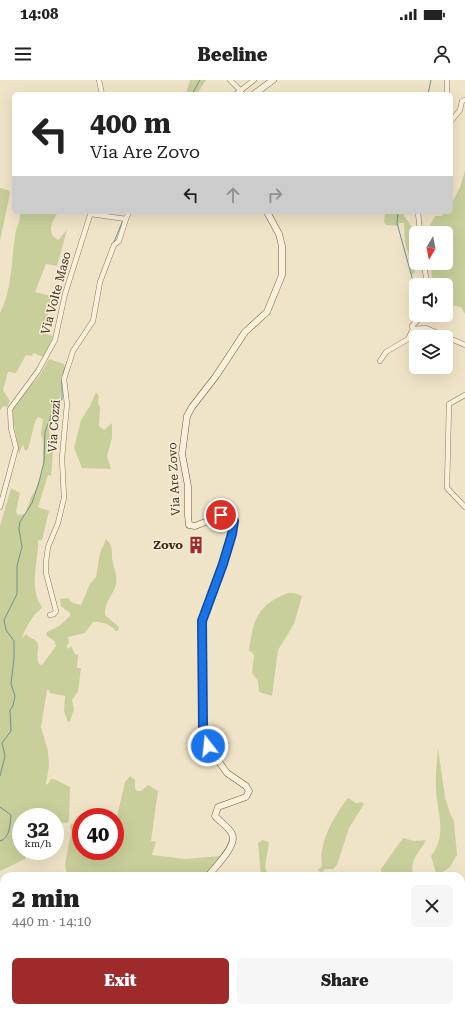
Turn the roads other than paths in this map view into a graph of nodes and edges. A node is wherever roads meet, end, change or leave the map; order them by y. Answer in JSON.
{"nodes":[{"id":1,"x":99,"y":80,"type":"edge"},
{"id":2,"x":230,"y":80,"type":"edge"},
{"id":3,"x":254,"y":80,"type":"edge"},
{"id":4,"x":273,"y":80,"type":"edge"},
{"id":5,"x":447,"y":80,"type":"edge"},
{"id":6,"x":102,"y":92,"type":"edge"},
{"id":7,"x":238,"y":92,"type":"edge"},
{"id":8,"x":257,"y":92,"type":"edge"},
{"id":9,"x":447,"y":92,"type":"edge"},
{"id":10,"x":465,"y":100,"type":"edge"},
{"id":11,"x":453,"y":119,"type":"edge"},
{"id":12,"x":91,"y":214,"type":"edge"},
{"id":13,"x":96,"y":214,"type":"edge"},
{"id":14,"x":128,"y":214,"type":"edge"},
{"id":15,"x":268,"y":214,"type":"edge"},
{"id":16,"x":418,"y":214,"type":"edge"},
{"id":17,"x":124,"y":219,"type":"junction"},
{"id":18,"x":419,"y":226,"type":"edge"},
{"id":19,"x":415,"y":322,"type":"edge"},
{"id":20,"x":412,"y":329,"type":"junction"},
{"id":21,"x":465,"y":345,"type":"edge"},
{"id":22,"x":380,"y":361,"type":"dead end"},
{"id":23,"x":465,"y":395,"type":"edge"},
{"id":24,"x":0,"y":507,"type":"edge"},
{"id":25,"x":465,"y":507,"type":"edge"},
{"id":26,"x":50,"y":615,"type":"dead end"},
{"id":27,"x":211,"y":872,"type":"edge"}],
"edges":[{"from":1,"to":6,"type":"street"},
{"from":2,"to":7,"type":"street"},
{"from":3,"to":7,"type":"street"},
{"from":4,"to":8,"type":"street"},
{"from":5,"to":9,"type":"street"},
{"from":10,"to":11,"type":"street"},
{"from":12,"to":24,"type":"street","name":"Via Volte Maso"},
{"from":13,"to":17,"type":"street"},
{"from":14,"to":17,"type":"street","name":"Via Cozzi"},
{"from":15,"to":27,"type":"street","name":"Via Are Zovo"},
{"from":16,"to":18,"type":"street"},
{"from":17,"to":26,"type":"street","name":"Via Cozzi"},
{"from":19,"to":20,"type":"street"},
{"from":20,"to":21,"type":"street"},
{"from":20,"to":22,"type":"street"},
{"from":23,"to":25,"type":"street"}]}
